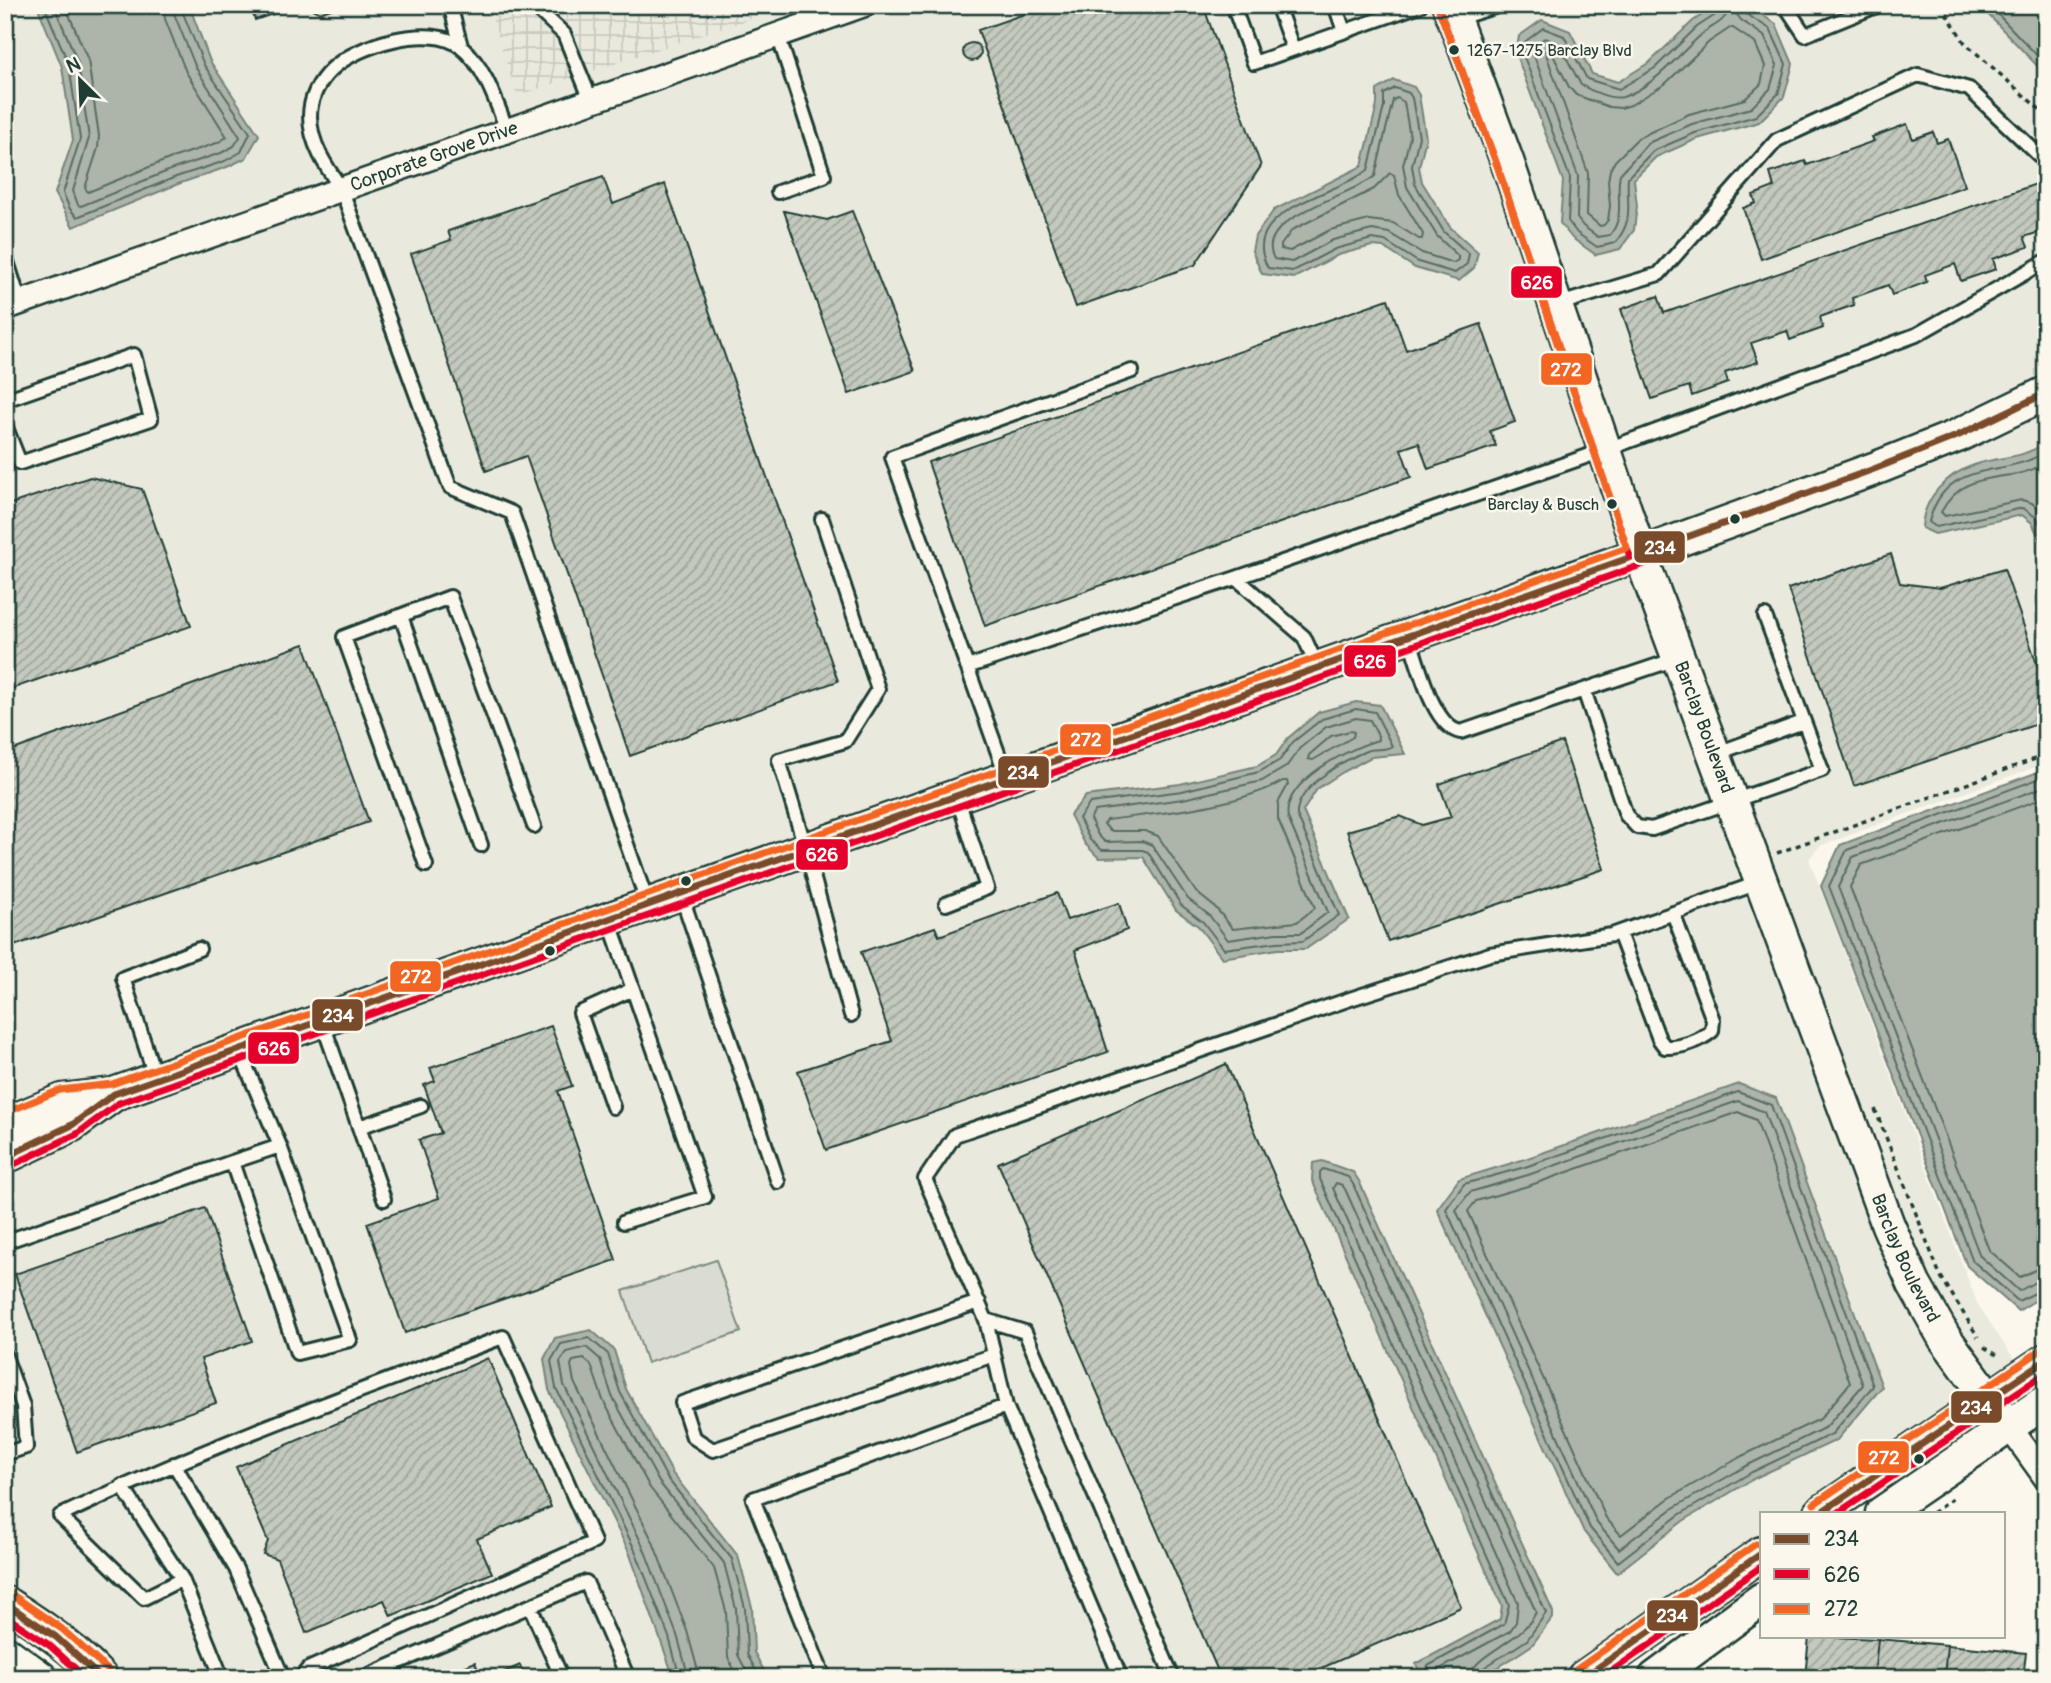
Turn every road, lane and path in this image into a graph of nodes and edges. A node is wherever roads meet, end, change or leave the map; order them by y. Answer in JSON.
{"nodes":[{"id":1,"x":450,"y":5,"type":"edge"},
{"id":2,"x":533,"y":5,"type":"edge"},
{"id":3,"x":863,"y":5,"type":"edge"},
{"id":4,"x":1233,"y":5,"type":"edge"},
{"id":5,"x":1277,"y":5,"type":"edge"},
{"id":6,"x":1335,"y":5,"type":"edge"},
{"id":7,"x":1420,"y":5,"type":"edge"},
{"id":8,"x":1501,"y":5,"type":"edge"},
{"id":9,"x":1785,"y":5,"type":"edge"},
{"id":10,"x":1879,"y":5,"type":"edge"},
{"id":11,"x":1941,"y":5,"type":"edge"},
{"id":12,"x":1452,"y":12,"type":"edge"},
{"id":13,"x":1344,"y":32,"type":"junction"},
{"id":14,"x":778,"y":35,"type":"junction"},
{"id":15,"x":461,"y":47,"type":"junction"},
{"id":16,"x":1293,"y":49,"type":"junction"},
{"id":17,"x":591,"y":100,"type":"junction"},
{"id":18,"x":2046,"y":115,"type":"edge"},
{"id":19,"x":507,"y":130,"type":"junction"},
{"id":20,"x":2046,"y":162,"type":"edge"},
{"id":21,"x":341,"y":188,"type":"junction"},
{"id":22,"x":778,"y":192,"type":"dead end"},
{"id":23,"x":5,"y":256,"type":"edge"},
{"id":24,"x":2046,"y":261,"type":"edge"},
{"id":25,"x":13,"y":305,"type":"edge"},
{"id":26,"x":1556,"y":305,"type":"junction"},
{"id":27,"x":1132,"y":371,"type":"dead end"},
{"id":28,"x":2046,"y":393,"type":"edge"},
{"id":29,"x":5,"y":400,"type":"edge"},
{"id":30,"x":5,"y":425,"type":"edge"},
{"id":31,"x":1605,"y":450,"type":"junction"},
{"id":32,"x":822,"y":519,"type":"dead end"},
{"id":33,"x":1640,"y":554,"type":"junction"},
{"id":34,"x":1236,"y":578,"type":"junction"},
{"id":35,"x":401,"y":616,"type":"junction"},
{"id":36,"x":1765,"y":616,"type":"dead end"},
{"id":37,"x":1409,"y":636,"type":"junction"},
{"id":38,"x":1679,"y":658,"type":"junction"},
{"id":39,"x":967,"y":667,"type":"junction"},
{"id":40,"x":1318,"y":668,"type":"junction"},
{"id":41,"x":1584,"y":690,"type":"junction"},
{"id":42,"x":1803,"y":722,"type":"junction"},
{"id":43,"x":1714,"y":754,"type":"junction"},
{"id":44,"x":2046,"y":755,"type":"edge"},
{"id":45,"x":1007,"y":778,"type":"junction"},
{"id":46,"x":957,"y":796,"type":"junction"},
{"id":47,"x":1732,"y":802,"type":"junction"},
{"id":48,"x":534,"y":826,"type":"dead end"},
{"id":49,"x":481,"y":845,"type":"dead end"},
{"id":50,"x":806,"y":850,"type":"junction"},
{"id":51,"x":1768,"y":864,"type":"junction"},
{"id":52,"x":426,"y":865,"type":"dead end"},
{"id":53,"x":681,"y":894,"type":"junction"},
{"id":54,"x":946,"y":904,"type":"dead end"},
{"id":55,"x":648,"y":906,"type":"junction"},
{"id":56,"x":1673,"y":913,"type":"junction"},
{"id":57,"x":609,"y":919,"type":"junction"},
{"id":58,"x":1619,"y":933,"type":"junction"},
{"id":59,"x":199,"y":948,"type":"dead end"},
{"id":60,"x":634,"y":989,"type":"junction"},
{"id":61,"x":851,"y":1015,"type":"dead end"},
{"id":62,"x":322,"y":1021,"type":"junction"},
{"id":63,"x":239,"y":1050,"type":"junction"},
{"id":64,"x":156,"y":1079,"type":"junction"},
{"id":65,"x":114,"y":1094,"type":"junction"},
{"id":66,"x":1870,"y":1097,"type":"dead end"},
{"id":67,"x":421,"y":1106,"type":"dead end"},
{"id":68,"x":613,"y":1107,"type":"dead end"},
{"id":69,"x":5,"y":1124,"type":"edge"},
{"id":70,"x":359,"y":1127,"type":"junction"},
{"id":71,"x":280,"y":1146,"type":"junction"},
{"id":72,"x":5,"y":1157,"type":"edge"},
{"id":73,"x":232,"y":1162,"type":"junction"},
{"id":74,"x":778,"y":1182,"type":"dead end"},
{"id":75,"x":384,"y":1199,"type":"dead end"},
{"id":76,"x":624,"y":1223,"type":"dead end"},
{"id":77,"x":5,"y":1242,"type":"edge"},
{"id":78,"x":979,"y":1302,"type":"junction"},
{"id":79,"x":986,"y":1320,"type":"junction"},
{"id":80,"x":994,"y":1355,"type":"junction"},
{"id":81,"x":5,"y":1356,"type":"edge"},
{"id":82,"x":1997,"y":1356,"type":"dead end"},
{"id":83,"x":2046,"y":1360,"type":"edge"},
{"id":84,"x":1987,"y":1398,"type":"junction"},
{"id":85,"x":2046,"y":1401,"type":"edge"},
{"id":86,"x":1006,"y":1406,"type":"junction"},
{"id":87,"x":2008,"y":1425,"type":"junction"},
{"id":88,"x":5,"y":1454,"type":"edge"},
{"id":89,"x":174,"y":1464,"type":"junction"},
{"id":90,"x":2046,"y":1478,"type":"edge"},
{"id":91,"x":122,"y":1486,"type":"junction"},
{"id":92,"x":1821,"y":1512,"type":"edge"},
{"id":93,"x":1883,"y":1512,"type":"edge"},
{"id":94,"x":1760,"y":1554,"type":"edge"},
{"id":95,"x":182,"y":1579,"type":"junction"},
{"id":96,"x":1760,"y":1600,"type":"edge"},
{"id":97,"x":5,"y":1603,"type":"edge"},
{"id":98,"x":530,"y":1606,"type":"junction"},
{"id":99,"x":5,"y":1652,"type":"edge"},
{"id":100,"x":41,"y":1678,"type":"edge"},
{"id":101,"x":101,"y":1678,"type":"edge"},
{"id":102,"x":222,"y":1678,"type":"edge"},
{"id":103,"x":283,"y":1678,"type":"edge"},
{"id":104,"x":301,"y":1678,"type":"edge"},
{"id":105,"x":362,"y":1678,"type":"edge"},
{"id":106,"x":562,"y":1678,"type":"edge"},
{"id":107,"x":628,"y":1678,"type":"edge"},
{"id":108,"x":824,"y":1678,"type":"edge"},
{"id":109,"x":1121,"y":1678,"type":"edge"},
{"id":110,"x":1173,"y":1678,"type":"edge"},
{"id":111,"x":1583,"y":1678,"type":"edge"},
{"id":112,"x":1655,"y":1678,"type":"edge"}],
"edges":[{"from":1,"to":15,"type":"lane"},
{"from":2,"to":17,"type":"lane"},
{"from":3,"to":14,"type":"street","name":"Corporate Grove Drive"},
{"from":4,"to":16,"type":"lane"},
{"from":5,"to":16,"type":"lane"},
{"from":6,"to":13,"type":"lane"},
{"from":7,"to":13,"type":"lane"},
{"from":8,"to":12,"type":"lane"},
{"from":9,"to":10,"type":"lane"},
{"from":11,"to":18,"type":"path"},
{"from":12,"to":26,"type":"street","name":"Barclay Boulevard"},
{"from":13,"to":16,"type":"lane"},
{"from":14,"to":17,"type":"street","name":"Corporate Grove Drive"},
{"from":14,"to":22,"type":"lane"},
{"from":15,"to":19,"type":"lane"},
{"from":15,"to":21,"type":"lane"},
{"from":17,"to":19,"type":"street","name":"Corporate Grove Drive"},
{"from":19,"to":21,"type":"street","name":"Corporate Grove Drive"},
{"from":20,"to":26,"type":"lane"},
{"from":21,"to":25,"type":"street","name":"Corporate Grove Drive"},
{"from":21,"to":55,"type":"lane"},
{"from":23,"to":25,"type":"lane"},
{"from":24,"to":31,"type":"lane"},
{"from":26,"to":31,"type":"street","name":"Barclay Boulevard"},
{"from":27,"to":39,"type":"lane"},
{"from":28,"to":33,"type":"street"},
{"from":29,"to":30,"type":"lane"},
{"from":31,"to":33,"type":"street","name":"Barclay Boulevard"},
{"from":31,"to":34,"type":"lane"},
{"from":32,"to":50,"type":"lane"},
{"from":33,"to":37,"type":"street"},
{"from":33,"to":38,"type":"street","name":"Barclay Boulevard"},
{"from":34,"to":39,"type":"lane"},
{"from":34,"to":40,"type":"lane"},
{"from":35,"to":48,"type":"lane"},
{"from":35,"to":49,"type":"lane"},
{"from":35,"to":52,"type":"lane"},
{"from":36,"to":42,"type":"lane"},
{"from":37,"to":40,"type":"street"},
{"from":37,"to":41,"type":"lane"},
{"from":38,"to":41,"type":"lane"},
{"from":38,"to":43,"type":"street","name":"Barclay Boulevard"},
{"from":39,"to":45,"type":"lane"},
{"from":40,"to":45,"type":"street"},
{"from":41,"to":47,"type":"lane"},
{"from":42,"to":43,"type":"lane"},
{"from":42,"to":47,"type":"lane"},
{"from":43,"to":47,"type":"street","name":"Barclay Boulevard"},
{"from":44,"to":51,"type":"path"},
{"from":45,"to":46,"type":"street"},
{"from":46,"to":50,"type":"street"},
{"from":46,"to":54,"type":"lane"},
{"from":47,"to":51,"type":"street","name":"Barclay Boulevard"},
{"from":50,"to":53,"type":"street"},
{"from":50,"to":61,"type":"lane"},
{"from":51,"to":56,"type":"lane"},
{"from":51,"to":84,"type":"street","name":"Barclay Boulevard"},
{"from":53,"to":55,"type":"street"},
{"from":53,"to":74,"type":"lane"},
{"from":55,"to":57,"type":"street"},
{"from":56,"to":58,"type":"lane"},
{"from":56,"to":58,"type":"lane"},
{"from":57,"to":60,"type":"lane"},
{"from":57,"to":62,"type":"street"},
{"from":58,"to":78,"type":"lane"},
{"from":59,"to":64,"type":"lane"},
{"from":60,"to":68,"type":"lane"},
{"from":60,"to":76,"type":"lane"},
{"from":62,"to":63,"type":"street"},
{"from":62,"to":70,"type":"lane"},
{"from":63,"to":64,"type":"street"},
{"from":63,"to":71,"type":"lane"},
{"from":64,"to":65,"type":"street"},
{"from":65,"to":69,"type":"street"},
{"from":65,"to":72,"type":"street"},
{"from":66,"to":82,"type":"path"},
{"from":67,"to":70,"type":"lane"},
{"from":70,"to":75,"type":"lane"},
{"from":71,"to":73,"type":"lane"},
{"from":71,"to":73,"type":"lane"},
{"from":73,"to":77,"type":"lane"},
{"from":78,"to":79,"type":"lane"},
{"from":78,"to":80,"type":"lane"},
{"from":79,"to":80,"type":"lane"},
{"from":79,"to":110,"type":"lane"},
{"from":80,"to":86,"type":"lane"},
{"from":81,"to":88,"type":"lane"},
{"from":83,"to":84,"type":"street"},
{"from":84,"to":87,"type":"street","name":"Barclay Boulevard"},
{"from":84,"to":92,"type":"street"},
{"from":85,"to":87,"type":"street"},
{"from":86,"to":108,"type":"lane"},
{"from":86,"to":109,"type":"lane"},
{"from":87,"to":90,"type":"street"},
{"from":87,"to":93,"type":"street"},
{"from":89,"to":91,"type":"lane"},
{"from":89,"to":103,"type":"lane"},
{"from":89,"to":104,"type":"lane"},
{"from":91,"to":95,"type":"lane"},
{"from":91,"to":95,"type":"lane"},
{"from":94,"to":111,"type":"street"},
{"from":95,"to":102,"type":"lane"},
{"from":96,"to":112,"type":"street"},
{"from":97,"to":101,"type":"street"},
{"from":98,"to":105,"type":"lane"},
{"from":98,"to":106,"type":"lane"},
{"from":98,"to":107,"type":"lane"},
{"from":99,"to":100,"type":"street"}]}
